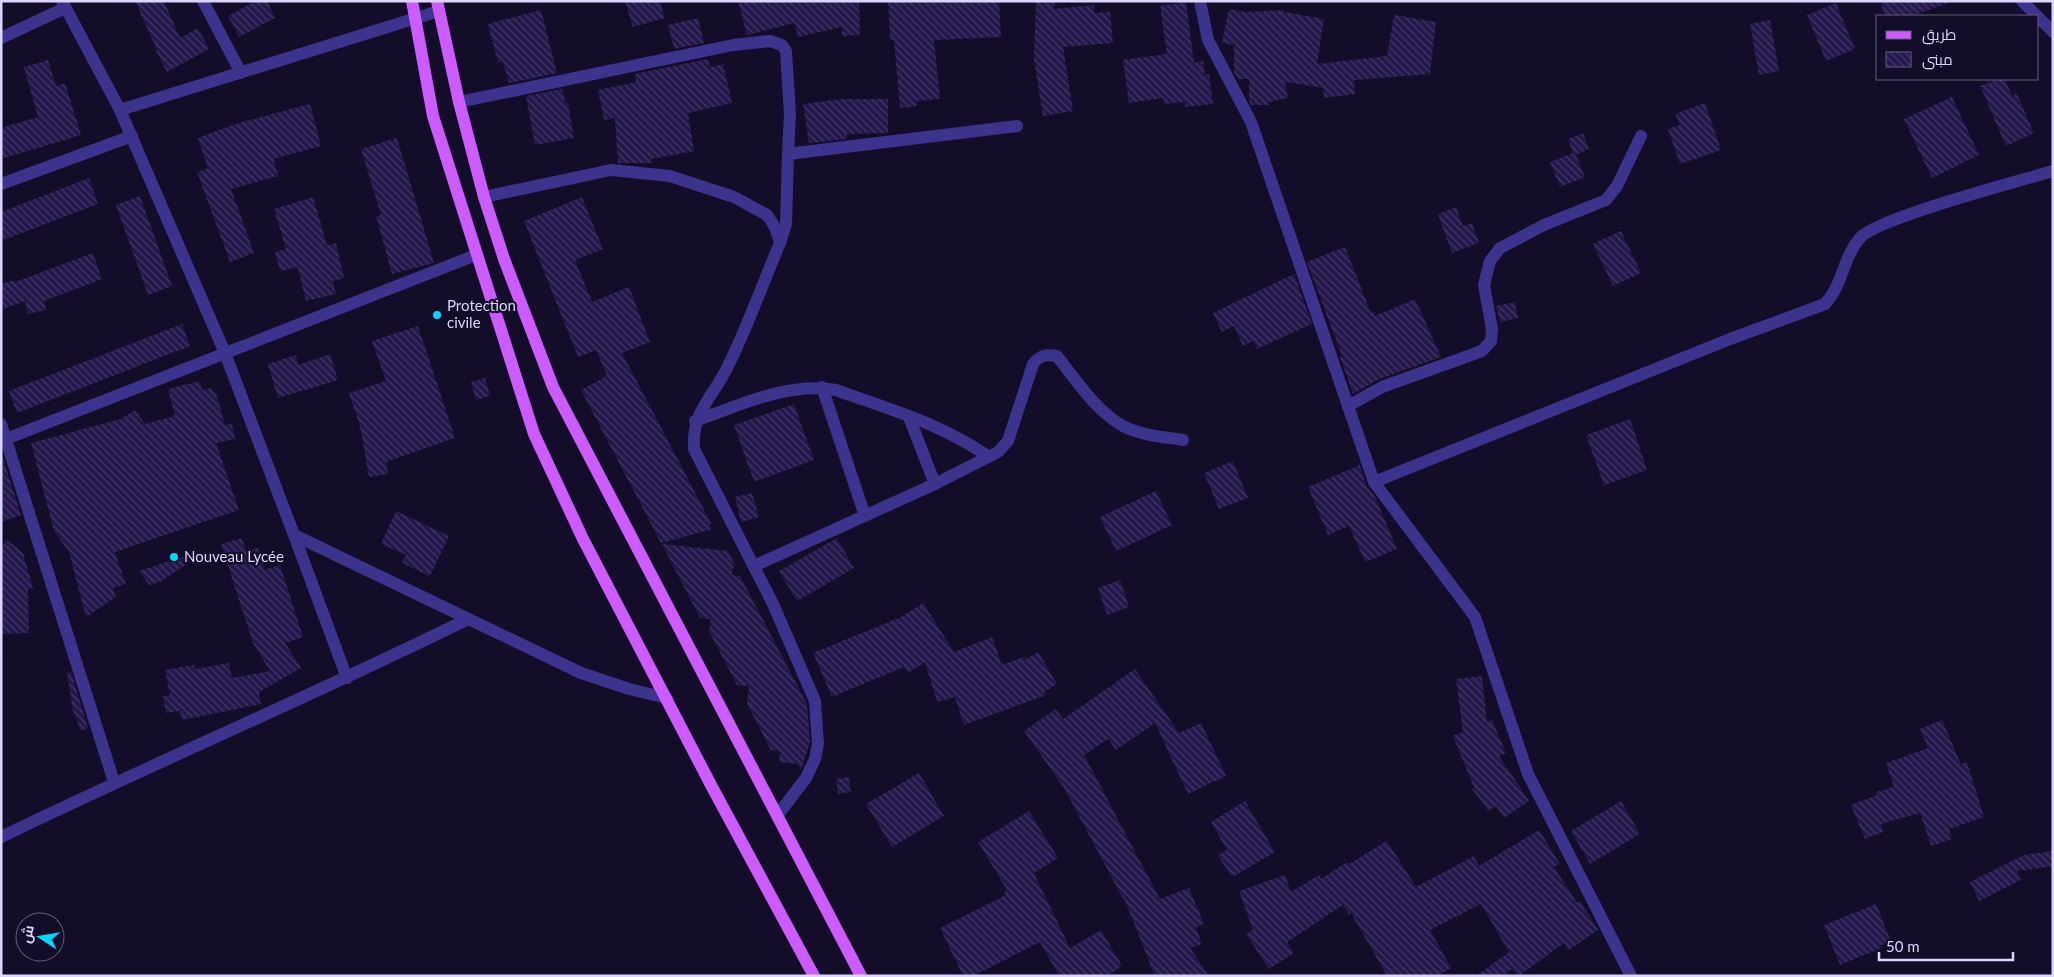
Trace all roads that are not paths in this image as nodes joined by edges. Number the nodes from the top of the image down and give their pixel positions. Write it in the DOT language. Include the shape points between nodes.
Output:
graph roads {
  1 [pos="203,1"];
  2 [pos="412,1"];
  3 [pos="1200,1"];
  4 [pos="2022,1"];
  5 [pos="64,4"];
  6 [pos="438,6"];
  7 [pos="2037,15"];
  8 [pos="2039,17"];
  9 [pos="415,19"];
  10 [pos="2053,32"];
  11 [pos="1,38"];
  12 [pos="241,73"];
  13 [pos="459,102"];
  14 [pos="120,110"];
  15 [pos="1017,126"];
  16 [pos="132,136"];
  17 [pos="1641,136"];
  18 [pos="788,154"];
  19 [pos="2053,171"];
  20 [pos="1,184"];
  21 [pos="484,197"];
  22 [pos="780,242"];
  23 [pos="476,254"];
  24 [pos="224,353"];
  25 [pos="822,387"];
  26 [pos="1348,406"];
  27 [pos="909,418"];
  28 [pos="695,421"];
  29 [pos="1,424"];
  30 [pos="6,439"];
  31 [pos="1183,440"];
  32 [pos="989,457"];
  33 [pos="1374,482"];
  34 [pos="935,484"];
  35 [pos="865,516"];
  36 [pos="294,534"];
  37 [pos="754,566"];
  38 [pos="468,619"];
  39 [pos="347,678"];
  40 [pos="667,698"];
  41 [pos="114,782"];
  42 [pos="777,816"];
  43 [pos="1,837"];
  44 [pos="814,976"];
  45 [pos="860,976"];
  46 [pos="1631,976"];
  1 -- 12 [label="street"];
  2 -- 9 [label="main road"];
  3 -- 26 [label="street" via="1208,40 1251,122"];
  4 -- 7 [label="street"];
  5 -- 11 [label="street"];
  5 -- 14 [label="street"];
  6 -- 9 [label="street"];
  6 -- 13 [label="main road"];
  8 -- 10 [label="street"];
  9 -- 12 [label="street"];
  9 -- 23 [label="main road" via="433,116"];
  12 -- 14 [label="street"];
  13 -- 18 [label="street" via="733,45 770,41 782,45 786,51 790,114"];
  13 -- 21 [label="main road"];
  14 -- 16 [label="street"];
  15 -- 18 [label="street"];
  16 -- 20 [label="street"];
  16 -- 24 [label="street"];
  17 -- 26 [label="street" via="1617,186 1606,200 1544,225 1500,248 1490,261 1484,284 1492,329 1490,341 1482,351 1382,387"];
  18 -- 22 [label="street" via="786,224"];
  19 -- 33 [label="street" via="1897,218 1861,236 1850,252 1834,296 1825,304"];
  21 -- 22 [label="street" via="611,170 670,176 734,197 767,215"];
  21 -- 42 [label="main road" via="553,388"];
  22 -- 28 [label="street" via="726,370"];
  23 -- 24 [label="street"];
  23 -- 40 [label="main road" via="534,434 583,539"];
  24 -- 30 [label="street"];
  24 -- 36 [label="street"];
  25 -- 27 [label="street"];
  25 -- 28 [label="street" via="780,392"];
  25 -- 35 [label="street"];
  26 -- 33 [label="street"];
  27 -- 32 [label="street" via="968,442"];
  27 -- 34 [label="street"];
  28 -- 37 [label="street" via="694,450"];
  29 -- 30 [label="street"];
  30 -- 41 [label="street"];
  31 -- 32 [label="street" via="1151,435 1124,426 1108,416 1057,356 1048,354 1033,364 1008,441"];
  32 -- 34 [label="street"];
  33 -- 46 [label="street" via="1475,617 1528,774"];
  34 -- 35 [label="street"];
  35 -- 37 [label="street"];
  36 -- 38 [label="street"];
  36 -- 39 [label="street"];
  37 -- 42 [label="street" via="815,702 818,744 815,759 806,778"];
  38 -- 39 [label="street"];
  38 -- 40 [label="street" via="581,673"];
  39 -- 41 [label="street"];
  40 -- 44 [label="main road"];
  41 -- 43 [label="street"];
  42 -- 45 [label="main road"];
}
